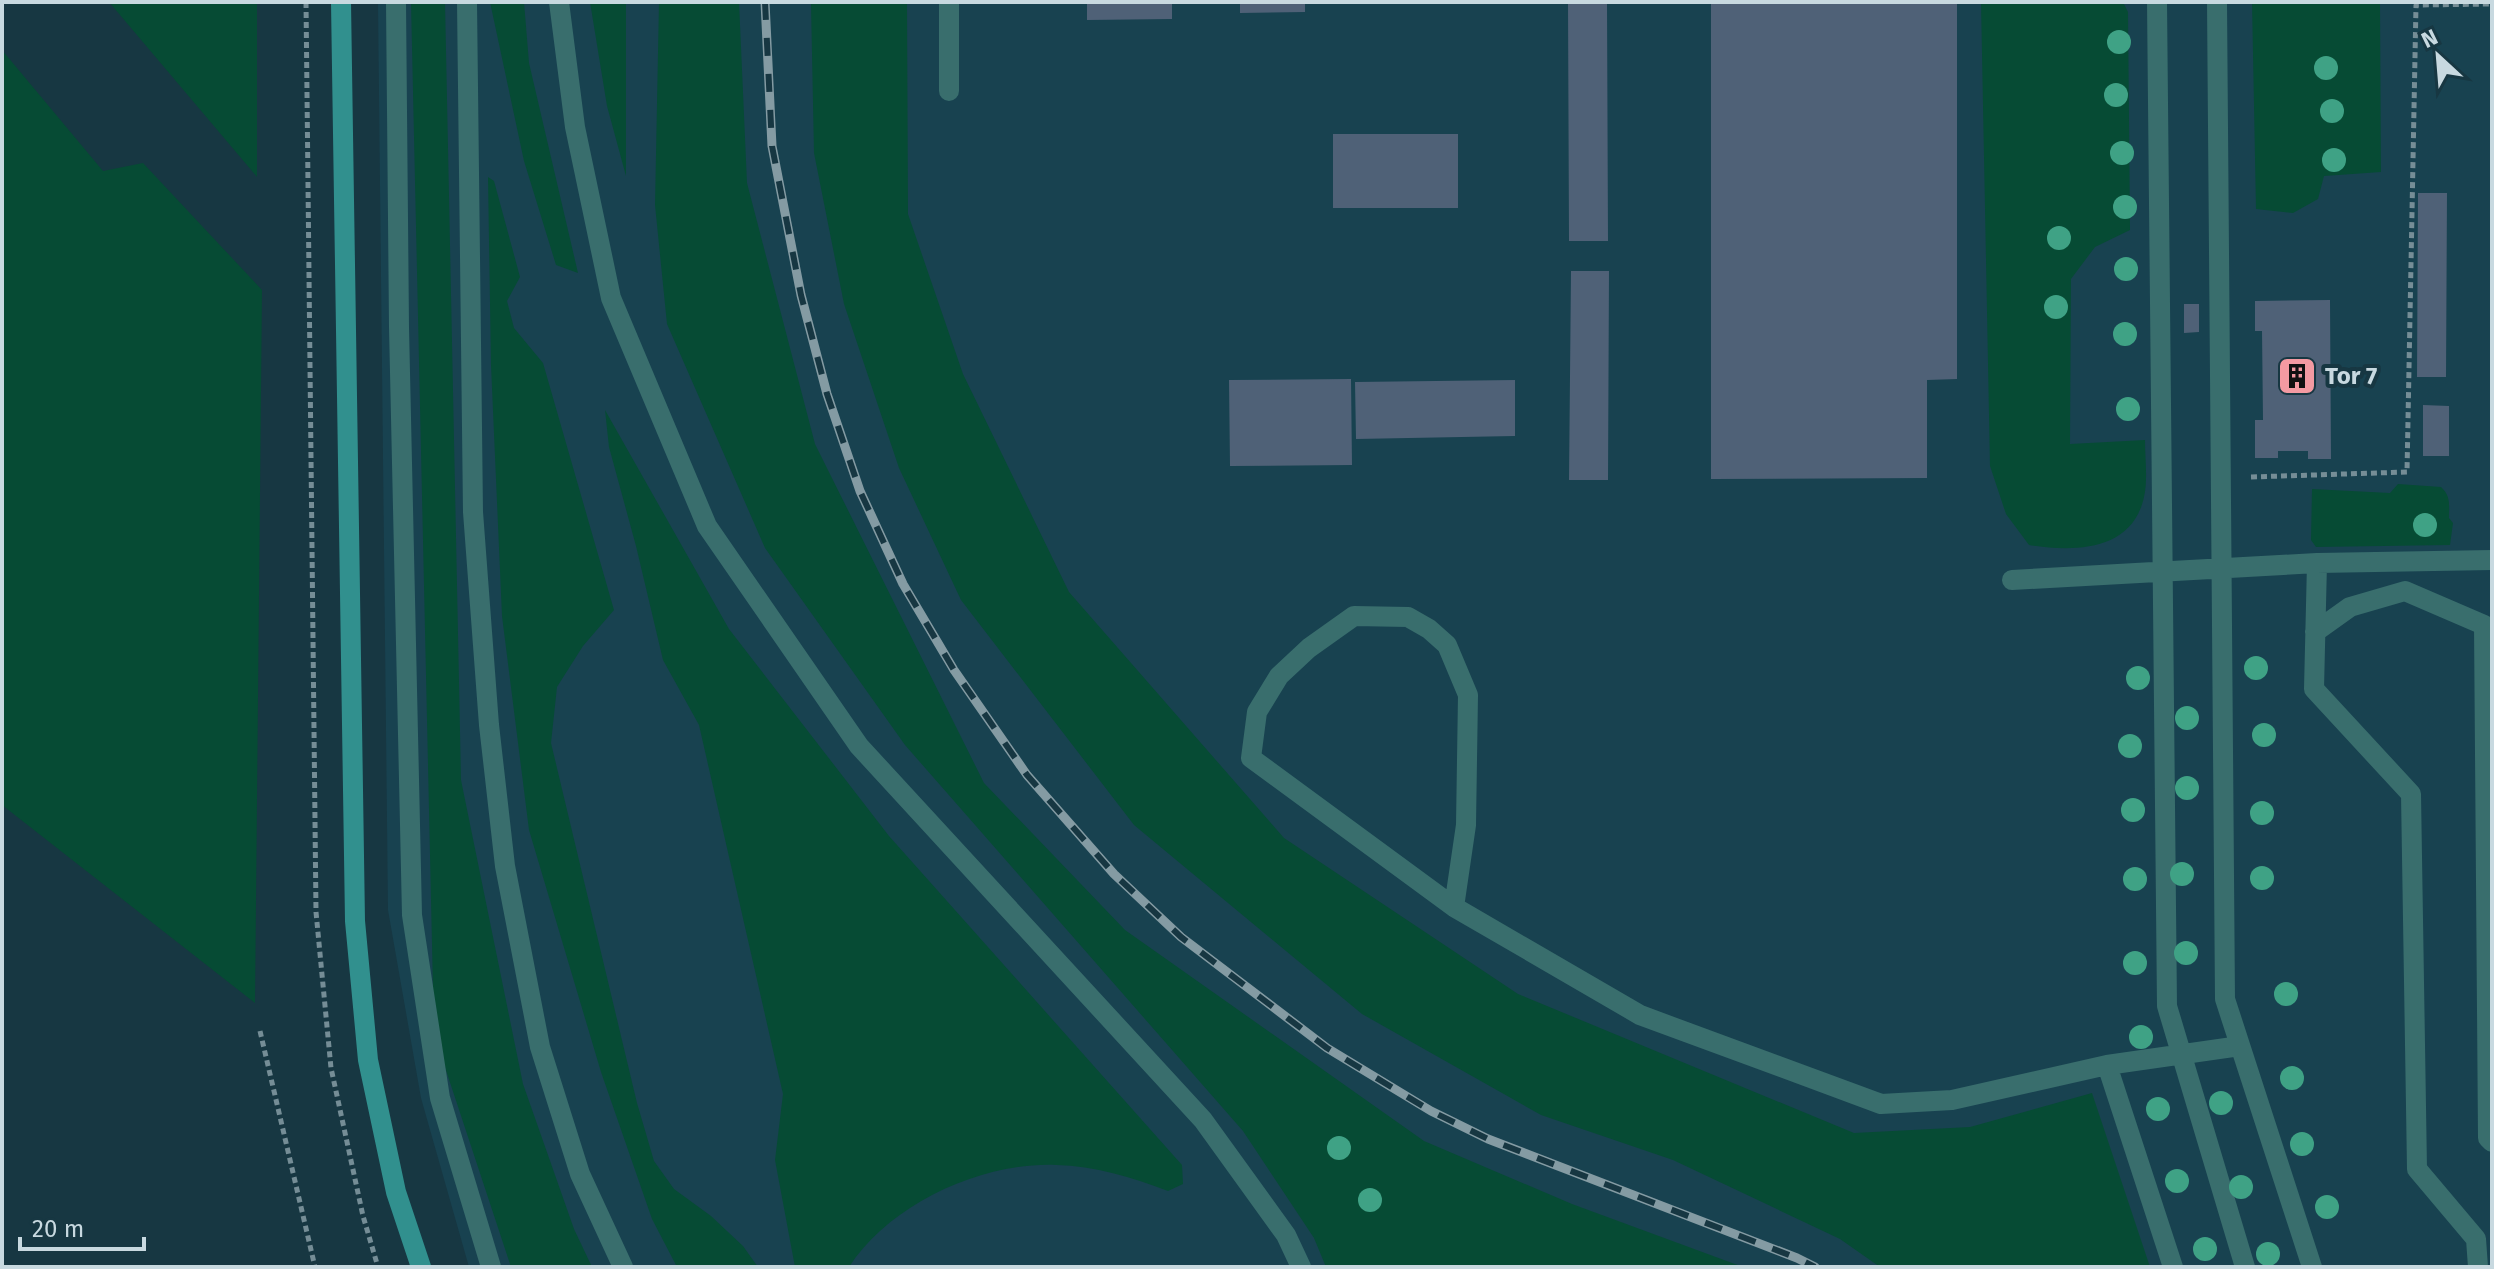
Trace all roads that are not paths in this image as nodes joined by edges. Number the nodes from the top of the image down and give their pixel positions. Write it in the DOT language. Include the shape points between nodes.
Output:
graph roads {
  1 [pos="341,2"];
  2 [pos="396,2"];
  3 [pos="467,2"];
  4 [pos="559,2"];
  5 [pos="949,2"];
  6 [pos="2157,2"];
  7 [pos="2217,2"];
  8 [pos="949,91"];
  9 [pos="2492,560"];
  10 [pos="2317,563"];
  11 [pos="2222,567"];
  12 [pos="2161,570"];
  13 [pos="2012,580"];
  14 [pos="2315,632"];
  15 [pos="1454,907"];
  16 [pos="2240,1046"];
  17 [pos="2181,1054"];
  18 [pos="2107,1065"];
  19 [pos="2492,1142"];
  20 [pos="421,1267"];
  21 [pos="491,1267"];
  22 [pos="623,1267"];
  23 [pos="1301,1267"];
  24 [pos="2173,1267"];
  25 [pos="2245,1267"];
  26 [pos="2312,1267"];
  27 [pos="2478,1267"];
  1 -- 20 [label="street" via="355,921 368,1060 396,1192"];
  2 -- 21 [label="lane" via="412,915 440,1098"];
  3 -- 22 [label="lane" via="473,512 505,866 540,1047 580,1174"];
  4 -- 23 [label="lane" via="575,127 611,298 707,526 859,746 1203,1120 1286,1235"];
  5 -- 8 [label="lane"];
  6 -- 12 [label="lane"];
  7 -- 11 [label="lane"];
  9 -- 10 [label="lane"];
  10 -- 11 [label="lane"];
  10 -- 14 [label="lane"];
  11 -- 12 [label="lane"];
  11 -- 16 [label="lane" via="2225,999"];
  12 -- 13 [label="lane"];
  12 -- 17 [label="lane" via="2167,1006"];
  14 -- 19 [label="lane" via="2350,607 2405,591 2484,625"];
  14 -- 27 [label="lane" via="2314,689 2411,794 2417,1169 2476,1239"];
  15 -- 15 [label="lane" via="1466,825 1468,695 1447,645 1429,629 1408,617 1354,616 1279,676 1257,712 1251,758"];
  15 -- 18 [label="lane" via="1640,1015 1881,1104 1952,1100"];
  16 -- 17 [label="lane"];
  16 -- 26 [label="lane"];
  17 -- 18 [label="lane"];
  17 -- 25 [label="lane"];
  18 -- 24 [label="lane"];
}
